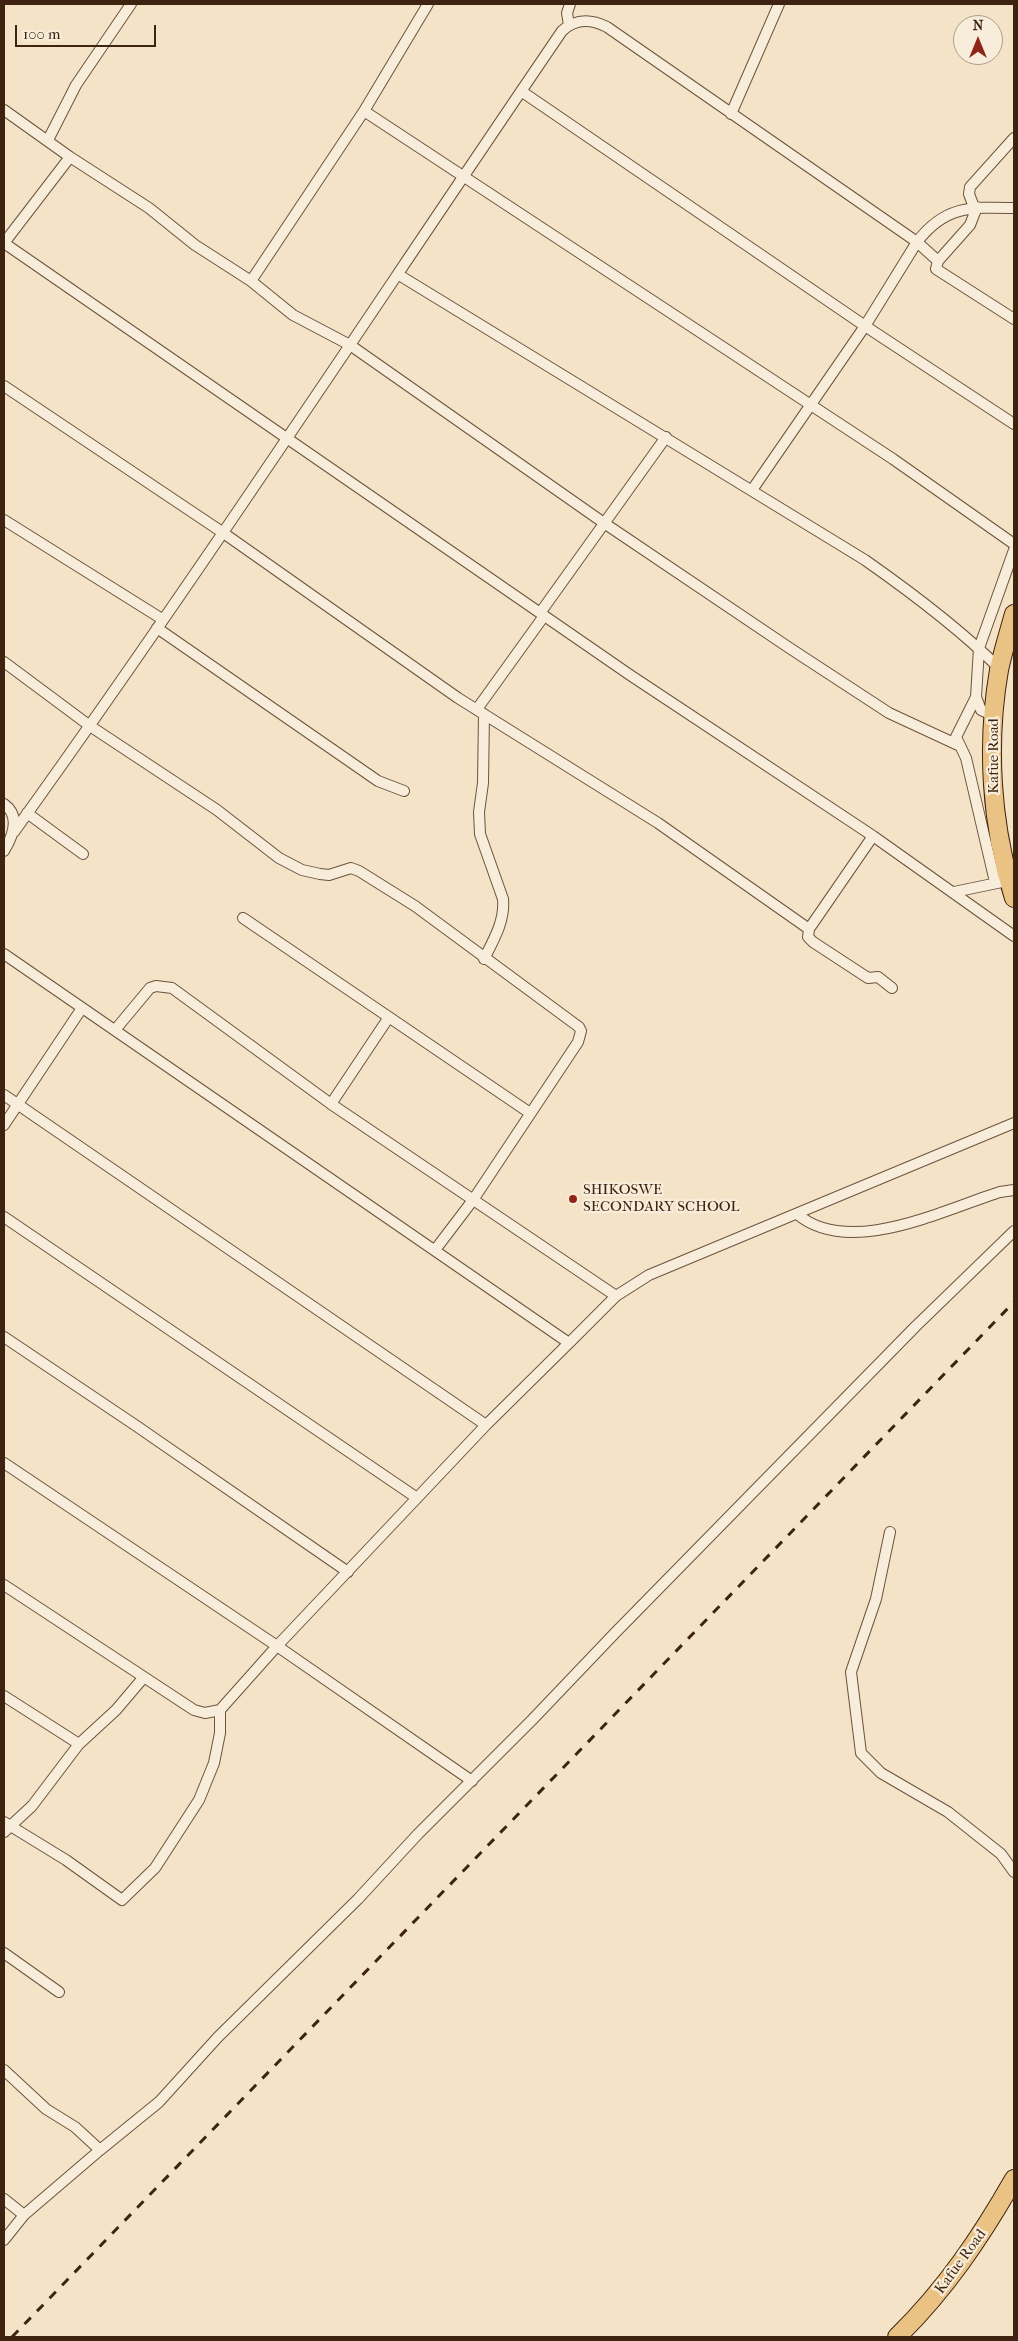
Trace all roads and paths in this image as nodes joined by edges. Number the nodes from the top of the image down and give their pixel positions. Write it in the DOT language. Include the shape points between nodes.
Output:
graph roads {
  1 [pos="130,4"];
  2 [pos="428,4"];
  3 [pos="570,4"];
  4 [pos="779,4"];
  5 [pos="569,25"];
  6 [pos="521,91"];
  7 [pos="4,110"];
  8 [pos="364,111"];
  9 [pos="731,114"];
  10 [pos="1014,138"];
  11 [pos="48,140"];
  12 [pos="70,157"];
  13 [pos="464,175"];
  14 [pos="975,207"];
  15 [pos="1014,208"];
  16 [pos="917,242"];
  17 [pos="4,243"];
  18 [pos="938,261"];
  19 [pos="399,275"];
  20 [pos="251,280"];
  21 [pos="1014,320"];
  22 [pos="865,326"];
  23 [pos="350,345"];
  24 [pos="4,386"];
  25 [pos="810,404"];
  26 [pos="1014,424"];
  27 [pos="286,437"];
  28 [pos="666,437"];
  29 [pos="752,490"];
  30 [pos="4,520"];
  31 [pos="604,523"];
  32 [pos="222,532"];
  33 [pos="1014,544"];
  34 [pos="1014,550"];
  35 [pos="542,614"];
  36 [pos="1014,614"];
  37 [pos="159,623"];
  38 [pos="979,648"];
  39 [pos="4,662"];
  40 [pos="999,668"];
  41 [pos="976,697"];
  42 [pos="480,712"];
  43 [pos="994,716"];
  44 [pos="90,726"];
  45 [pos="958,745"];
  46 [pos="404,791"];
  47 [pos="4,804"];
  48 [pos="27,813"];
  49 [pos="14,832"];
  50 [pos="873,836"];
  51 [pos="4,851"];
  52 [pos="83,854"];
  53 [pos="1002,882"];
  54 [pos="954,892"];
  55 [pos="1014,898"];
  56 [pos="243,918"];
  57 [pos="810,929"];
  58 [pos="1014,936"];
  59 [pos="4,954"];
  60 [pos="484,959"];
  61 [pos="892,988"];
  62 [pos="82,1008"];
  63 [pos="389,1017"];
  64 [pos="115,1030"];
  65 [pos="4,1095"];
  66 [pos="331,1104"];
  67 [pos="18,1105"];
  68 [pos="530,1113"];
  69 [pos="1014,1123"];
  70 [pos="4,1125"];
  71 [pos="1014,1190"];
  72 [pos="472,1200"];
  73 [pos="797,1214"];
  74 [pos="4,1217"];
  75 [pos="1014,1231"];
  76 [pos="435,1250"];
  77 [pos="616,1296"];
  78 [pos="4,1337"];
  79 [pos="570,1344"];
  80 [pos="486,1425"];
  81 [pos="4,1463"];
  82 [pos="416,1498"];
  83 [pos="890,1532"];
  84 [pos="348,1572"];
  85 [pos="4,1585"];
  86 [pos="277,1646"];
  87 [pos="144,1677"];
  88 [pos="4,1696"];
  89 [pos="220,1710"];
  90 [pos="78,1744"];
  91 [pos="472,1781"];
  92 [pos="6,1826"];
  93 [pos="1014,1872"];
  94 [pos="4,1953"];
  95 [pos="59,1992"];
  96 [pos="4,2070"];
  97 [pos="100,2150"];
  98 [pos="1014,2179"];
  99 [pos="4,2199"];
  100 [pos="24,2215"];
  101 [pos="4,2240"];
  102 [pos="898,2337"];
  1 -- 11 [label="street" via="76,85"];
  2 -- 8 [label="street"];
  3 -- 5 [label="street" via="567,13"];
  4 -- 9 [label="street"];
  5 -- 6 [label="street"];
  5 -- 9 [label="street" via="587,20 607,26"];
  6 -- 13 [label="street"];
  6 -- 22 [label="street"];
  7 -- 11 [label="street"];
  8 -- 13 [label="street"];
  8 -- 20 [label="street"];
  9 -- 16 [label="street"];
  10 -- 14 [label="street" via="970,187 969,194"];
  11 -- 12 [label="street"];
  12 -- 17 [label="street"];
  12 -- 20 [label="street" via="150,208 211,257"];
  13 -- 19 [label="street"];
  13 -- 25 [label="street"];
  14 -- 15 [label="street"];
  14 -- 16 [label="street" via="942,219 924,232"];
  14 -- 18 [label="street" via="966,231"];
  16 -- 18 [label="street"];
  16 -- 22 [label="street"];
  17 -- 27 [label="street"];
  18 -- 21 [label="street" via="939,272"];
  19 -- 23 [label="street"];
  19 -- 28 [label="street"];
  20 -- 23 [label="street" via="293,315"];
  22 -- 25 [label="street"];
  22 -- 26 [label="street"];
  23 -- 27 [label="street"];
  23 -- 31 [label="street"];
  24 -- 32 [label="street"];
  25 -- 29 [label="street"];
  25 -- 33 [label="street"];
  27 -- 32 [label="street"];
  27 -- 35 [label="street"];
  28 -- 29 [label="street"];
  28 -- 31 [label="street"];
  29 -- 38 [label="street" via="897,582"];
  30 -- 37 [label="street"];
  31 -- 35 [label="street"];
  31 -- 45 [label="street" via="889,713"];
  32 -- 37 [label="street"];
  32 -- 42 [label="street"];
  34 -- 38 [label="street"];
  35 -- 42 [label="street"];
  35 -- 50 [label="street"];
  36 -- 40 [label="highway, Kafue Road"];
  37 -- 44 [label="street"];
  37 -- 46 [label="street" via="378,781"];
  38 -- 40 [label="street"];
  38 -- 41 [label="street"];
  39 -- 44 [label="street"];
  40 -- 43 [label="highway, Kafue Road"];
  41 -- 43 [label="street" via="981,710"];
  41 -- 45 [label="street" via="956,737"];
  42 -- 57 [label="street" via="658,823"];
  42 -- 60 [label="street" via="483,783 480,834 504,910"];
  43 -- 53 [label="highway, Kafue Road" via="992,761"];
  44 -- 48 [label="street"];
  44 -- 60 [label="street" via="180,784 280,858 302,870 320,874 351,868 359,871 415,906"];
  45 -- 53 [label="street" via="966,758"];
  47 -- 49 [label="street" via="12,813"];
  48 -- 49 [label="street"];
  48 -- 52 [label="street"];
  49 -- 51 [label="street"];
  50 -- 54 [label="street"];
  50 -- 57 [label="street"];
  53 -- 54 [label="street"];
  53 -- 55 [label="highway, Kafue Road"];
  54 -- 58 [label="street"];
  56 -- 63 [label="street"];
  57 -- 61 [label="street" via="808,936 813,942 868,978 878,977"];
  59 -- 62 [label="street"];
  60 -- 68 [label="street" via="576,1023 581,1031 578,1042"];
  62 -- 64 [label="street"];
  62 -- 67 [label="street"];
  63 -- 66 [label="street"];
  63 -- 68 [label="street"];
  64 -- 66 [label="street" via="150,988 172,988"];
  64 -- 76 [label="street"];
  65 -- 67 [label="street"];
  66 -- 72 [label="street"];
  67 -- 70 [label="street"];
  67 -- 80 [label="street"];
  68 -- 72 [label="street"];
  69 -- 73 [label="street"];
  71 -- 73 [label="street" via="861,1233 820,1228"];
  72 -- 76 [label="street"];
  72 -- 77 [label="street"];
  73 -- 77 [label="street" via="649,1275"];
  74 -- 82 [label="street"];
  75 -- 91 [label="street" via="916,1326"];
  76 -- 79 [label="street"];
  77 -- 79 [label="street"];
  78 -- 84 [label="street"];
  79 -- 80 [label="street"];
  80 -- 82 [label="street"];
  81 -- 86 [label="street"];
  82 -- 84 [label="street"];
  83 -- 93 [label="street" via="876,1598 851,1672 861,1753 881,1773 948,1812 1001,1854"];
  84 -- 86 [label="street"];
  85 -- 87 [label="street"];
  86 -- 89 [label="street"];
  86 -- 91 [label="street"];
  87 -- 89 [label="street" via="194,1710 205,1713"];
  87 -- 90 [label="street" via="116,1710"];
  88 -- 90 [label="street"];
  89 -- 92 [label="street" via="220,1733 214,1763 199,1800 155,1868 122,1900 66,1860"];
  90 -- 92 [label="street" via="36,1800"];
  91 -- 97 [label="street" via="218,2037 159,2102"];
  94 -- 95 [label="street"];
  96 -- 97 [label="street" via="46,2109"];
  97 -- 100 [label="street"];
  98 -- 102 [label="highway, Kafue Road" via="952,2276"];
  99 -- 100 [label="street"];
  100 -- 101 [label="street"];
}
